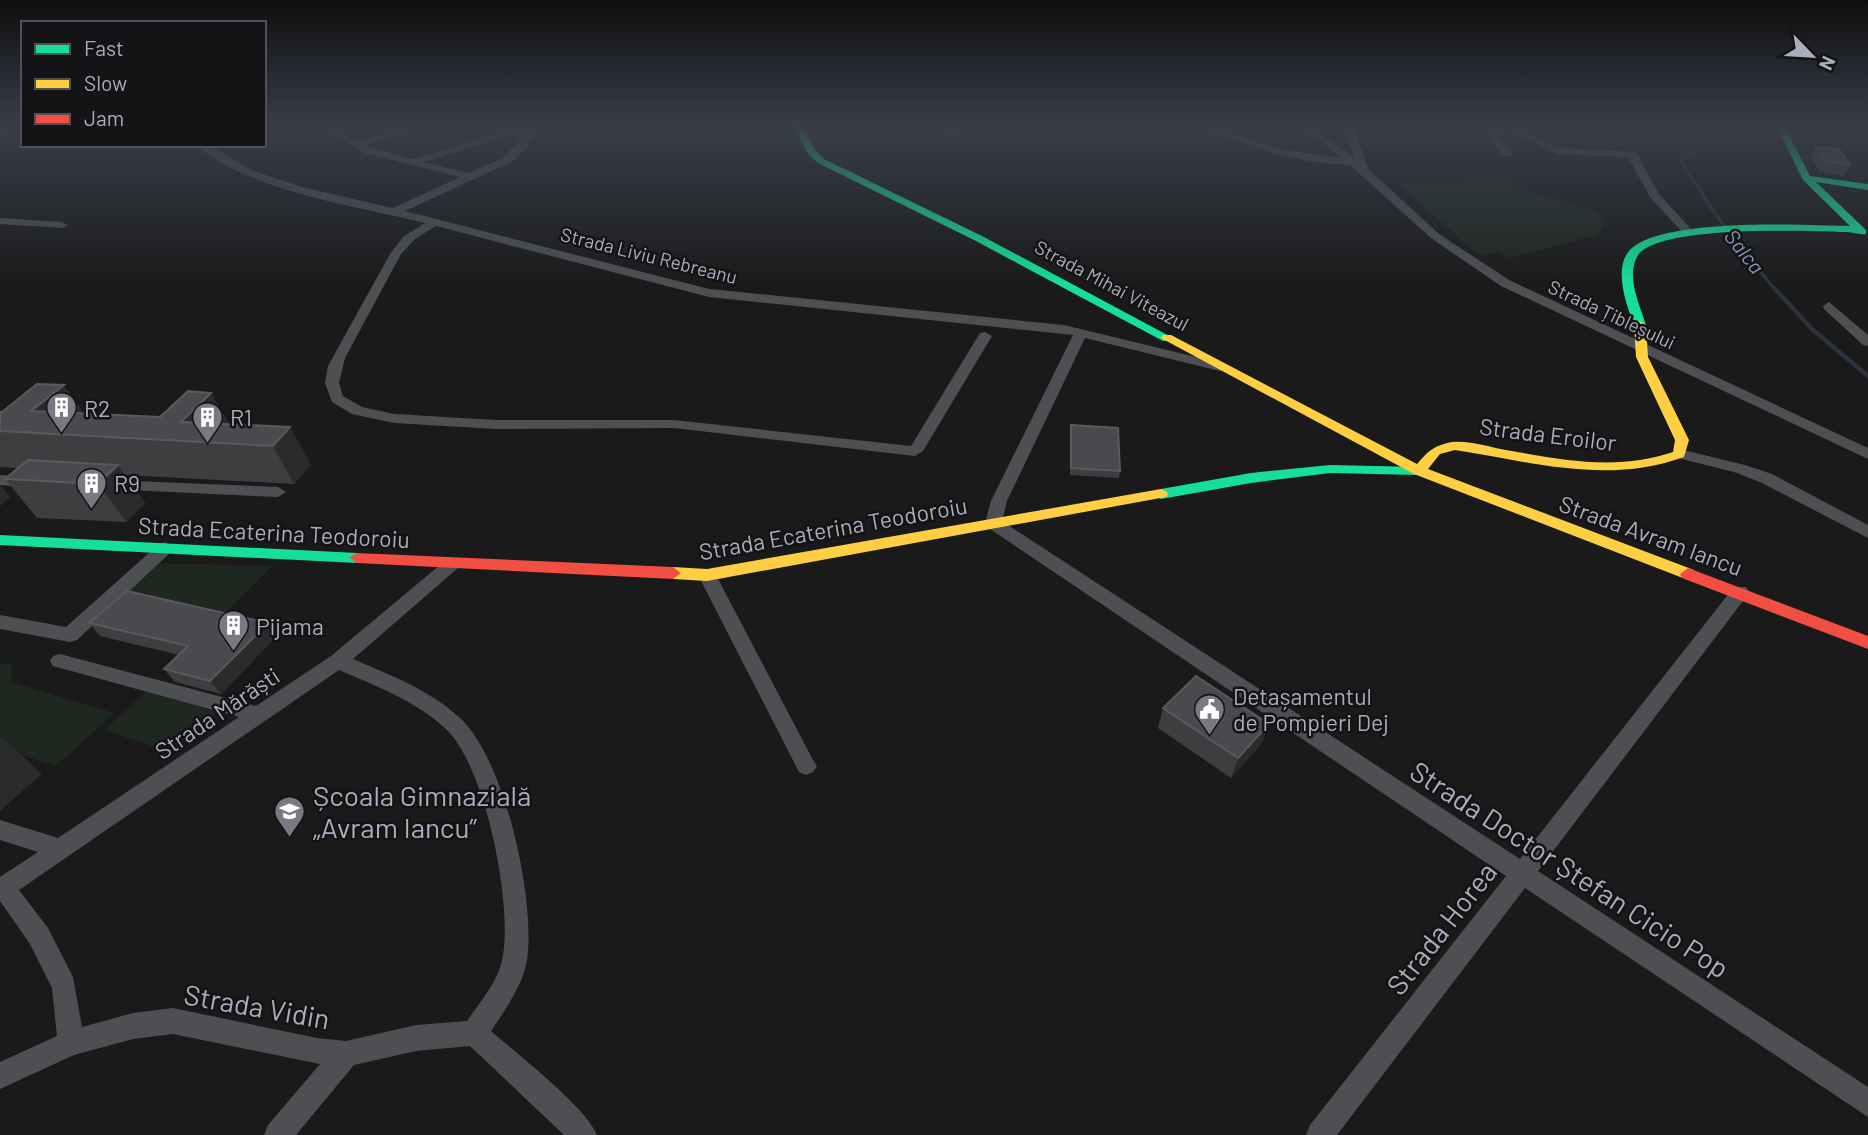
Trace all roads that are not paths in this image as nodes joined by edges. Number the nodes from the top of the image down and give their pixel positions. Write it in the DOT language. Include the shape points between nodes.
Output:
graph roads {
  1 [pos="269,180"];
  2 [pos="464,180"];
  3 [pos="860,180"];
  4 [pos="1374,180"];
  5 [pos="1646,180"];
  6 [pos="1808,180"];
  7 [pos="1820,180"];
  8 [pos="1868,187"];
  9 [pos="394,212"];
  10 [pos="0,221"];
  11 [pos="434,222"];
  12 [pos="62,225"];
  13 [pos="1687,231"];
  14 [pos="1863,233"];
  15 [pos="1829,306"];
  16 [pos="1081,332"];
  17 [pos="985,335"];
  18 [pos="1868,342"];
  19 [pos="1641,349"];
  20 [pos="1224,368"];
  21 [pos="1679,454"];
  22 [pos="1868,454"];
  23 [pos="1419,471"];
  24 [pos="0,480"];
  25 [pos="41,482"];
  26 [pos="97,485"];
  27 [pos="278,492"];
  28 [pos="993,523"];
  29 [pos="1868,532"];
  30 [pos="0,540"];
  31 [pos="165,548"];
  32 [pos="452,564"];
  33 [pos="707,575"];
  34 [pos="1740,592"];
  35 [pos="0,622"];
  36 [pos="1868,643"];
  37 [pos="60,661"];
  38 [pos="338,661"];
  39 [pos="257,714"];
  40 [pos="806,766"];
  41 [pos="0,830"];
  42 [pos="61,849"];
  43 [pos="1520,874"];
  44 [pos="2,889"];
  45 [pos="474,1032"];
  46 [pos="71,1043"];
  47 [pos="346,1054"];
  48 [pos="0,1076"];
  49 [pos="1868,1103"];
  50 [pos="278,1135"];
  51 [pos="583,1135"];
  52 [pos="1320,1135"];
  1 -- 9 [label="street, Strada Liviu Rebreanu"];
  2 -- 9 [label="street"];
  3 -- 20 [label="main road, Strada Mihai Viteazul"];
  4 -- 19 [label="street, Strada Țibleșului" via="1435,236 1477,266"];
  5 -- 13 [label="street"];
  6 -- 14 [label="main road"];
  7 -- 8 [label="main road"];
  9 -- 11 [label="street, Strada Liviu Rebreanu"];
  10 -- 12 [label="street"];
  11 -- 16 [label="street, Strada Liviu Rebreanu" via="709,293"];
  11 -- 17 [label="street" via="403,243 340,352 332,390 353,409 393,418 537,426 674,424 915,451"];
  13 -- 14 [label="main road"];
  13 -- 19 [label="main road" via="1653,238 1634,251 1629,261"];
  15 -- 18 [label="street"];
  16 -- 20 [label="street, Strada Liviu Rebreanu"];
  16 -- 28 [label="street" via="999,501"];
  19 -- 21 [label="main road" via="1682,440"];
  19 -- 22 [label="street, Strada Țibleșului"];
  20 -- 23 [label="main road, Strada Mihai Viteazul"];
  21 -- 23 [label="main road, Strada Eroilor" via="1661,464 1635,467 1455,446 1435,451"];
  21 -- 29 [label="street" via="1766,478"];
  23 -- 28 [label="main road, Strada Ecaterina Teodoroiu" via="1294,472"];
  23 -- 34 [label="main road, Strada Avram Iancu"];
  24 -- 25 [label="street"];
  26 -- 27 [label="street, Strada Ecaterina Teodoroiu"];
  28 -- 33 [label="main road, Strada Ecaterina Teodoroiu"];
  28 -- 43 [label="street, Strada Doctor Ștefan Cicio Pop"];
  30 -- 31 [label="main road, Strada Ecaterina Teodoroiu"];
  31 -- 32 [label="main road, Strada Ecaterina Teodoroiu"];
  31 -- 35 [label="street" via="70,635"];
  32 -- 33 [label="main road, Strada Ecaterina Teodoroiu"];
  32 -- 38 [label="street, Strada Mărăști"];
  33 -- 40 [label="street"];
  34 -- 36 [label="main road, Strada Avram Iancu"];
  34 -- 43 [label="street, Strada Horea"];
  37 -- 39 [label="street"];
  38 -- 39 [label="street, Strada Mărăști"];
  38 -- 45 [label="street" via="411,694 454,723 466,736 491,792 519,936 514,963 501,992"];
  39 -- 42 [label="street, Strada Mărăști"];
  41 -- 42 [label="street"];
  42 -- 44 [label="street, Strada Mărăști"];
  43 -- 49 [label="street, Strada Doctor Ștefan Cicio Pop"];
  43 -- 52 [label="street, Strada Horea"];
  44 -- 46 [label="street" via="39,936 64,986"];
  45 -- 47 [label="street, Strada Vidin" via="416,1038"];
  45 -- 51 [label="street"];
  46 -- 47 [label="street, Strada Vidin" via="133,1026 173,1021"];
  46 -- 48 [label="street, Strada Vidin"];
  47 -- 50 [label="street"];
}
